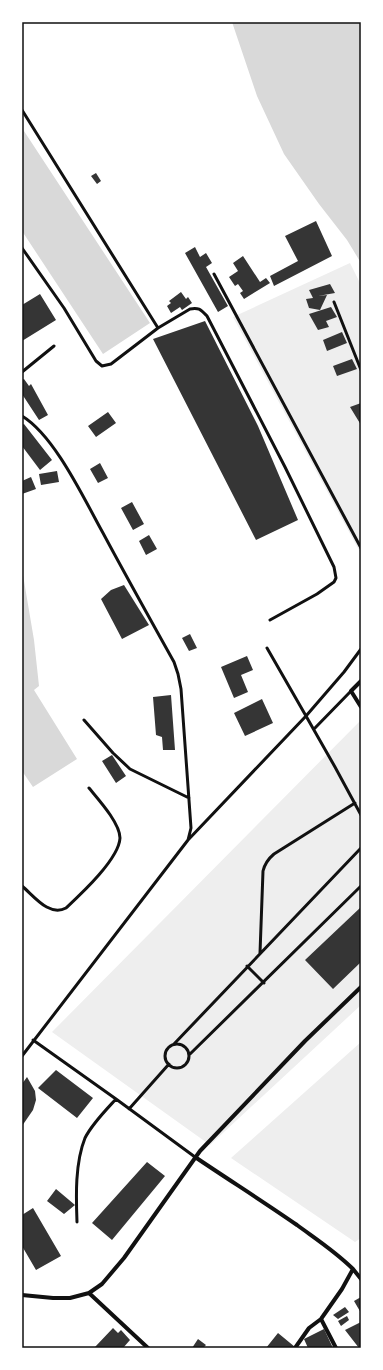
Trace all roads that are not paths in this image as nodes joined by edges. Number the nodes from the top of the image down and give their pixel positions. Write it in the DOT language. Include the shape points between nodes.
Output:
graph roads {
  1 [pos="22,110"];
  2 [pos="22,248"];
  3 [pos="214,274"];
  4 [pos="334,302"];
  5 [pos="158,328"];
  6 [pos="54,346"];
  7 [pos="361,370"];
  8 [pos="22,372"];
  9 [pos="22,417"];
  10 [pos="361,548"];
  11 [pos="270,620"];
  12 [pos="267,648"];
  13 [pos="361,649"];
  14 [pos="361,681"];
  15 [pos="351,691"];
  16 [pos="361,707"];
  17 [pos="306,716"];
  18 [pos="84,720"];
  19 [pos="314,729"];
  20 [pos="89,788"];
  21 [pos="189,798"];
  22 [pos="355,803"];
  23 [pos="361,815"];
  24 [pos="188,840"];
  25 [pos="361,848"];
  26 [pos="22,886"];
  27 [pos="361,886"];
  28 [pos="260,954"];
  29 [pos="247,966"];
  30 [pos="264,983"];
  31 [pos="361,987"];
  32 [pos="33,1040"];
  33 [pos="174,1044"];
  34 [pos="189,1055"];
  35 [pos="22,1056"];
  36 [pos="169,1064"];
  37 [pos="116,1099"];
  38 [pos="129,1109"];
  39 [pos="195,1157"];
  40 [pos="77,1222"];
  41 [pos="353,1269"];
  42 [pos="361,1279"];
  43 [pos="89,1293"];
  44 [pos="22,1295"];
  45 [pos="321,1319"];
  46 [pos="148,1348"];
  47 [pos="295,1348"];
  48 [pos="336,1348"];
  1 -- 5 [label="lane"];
  2 -- 5 [label="lane" via="64,308 96,361 102,366 111,364"];
  3 -- 10 [label="lane"];
  4 -- 7 [label="lane"];
  5 -- 11 [label="lane" via="190,309 200,309 207,316 334,567 334,582"];
  6 -- 8 [label="lane"];
  9 -- 21 [label="lane" via="31,422 51,444 174,662 181,689"];
  12 -- 17 [label="lane"];
  13 -- 17 [label="lane"];
  14 -- 15 [label="street"];
  15 -- 16 [label="street"];
  15 -- 19 [label="lane"];
  17 -- 19 [label="lane"];
  17 -- 24 [label="lane"];
  18 -- 21 [label="lane" via="130,769"];
  19 -- 22 [label="lane"];
  20 -- 26 [label="lane" via="112,818 120,838 118,846 100,875 62,911 51,910"];
  21 -- 24 [label="lane" via="191,828"];
  22 -- 23 [label="lane"];
  22 -- 28 [label="lane" via="274,854 265,864"];
  24 -- 32 [label="lane"];
  25 -- 28 [label="lane"];
  27 -- 30 [label="lane"];
  28 -- 29 [label="lane"];
  29 -- 30 [label="lane"];
  29 -- 33 [label="lane"];
  30 -- 34 [label="lane"];
  31 -- 39 [label="street" via="299,1047"];
  32 -- 35 [label="lane"];
  32 -- 37 [label="lane"];
  33 -- 34 [label="lane" via="184,1046"];
  33 -- 36 [label="lane" via="166,1053"];
  34 -- 36 [label="lane" via="184,1065 174,1067"];
  36 -- 38 [label="lane"];
  37 -- 38 [label="lane"];
  37 -- 40 [label="lane" via="93,1126 80,1152 76,1194"];
  38 -- 39 [label="lane"];
  39 -- 41 [label="street" via="279,1212 341,1256"];
  39 -- 43 [label="street" via="124,1258 102,1284"];
  41 -- 42 [label="street"];
  41 -- 45 [label="street"];
  43 -- 44 [label="street" via="70,1298"];
  43 -- 46 [label="street"];
  45 -- 47 [label="street" via="309,1328"];
  45 -- 48 [label="street"];
}
